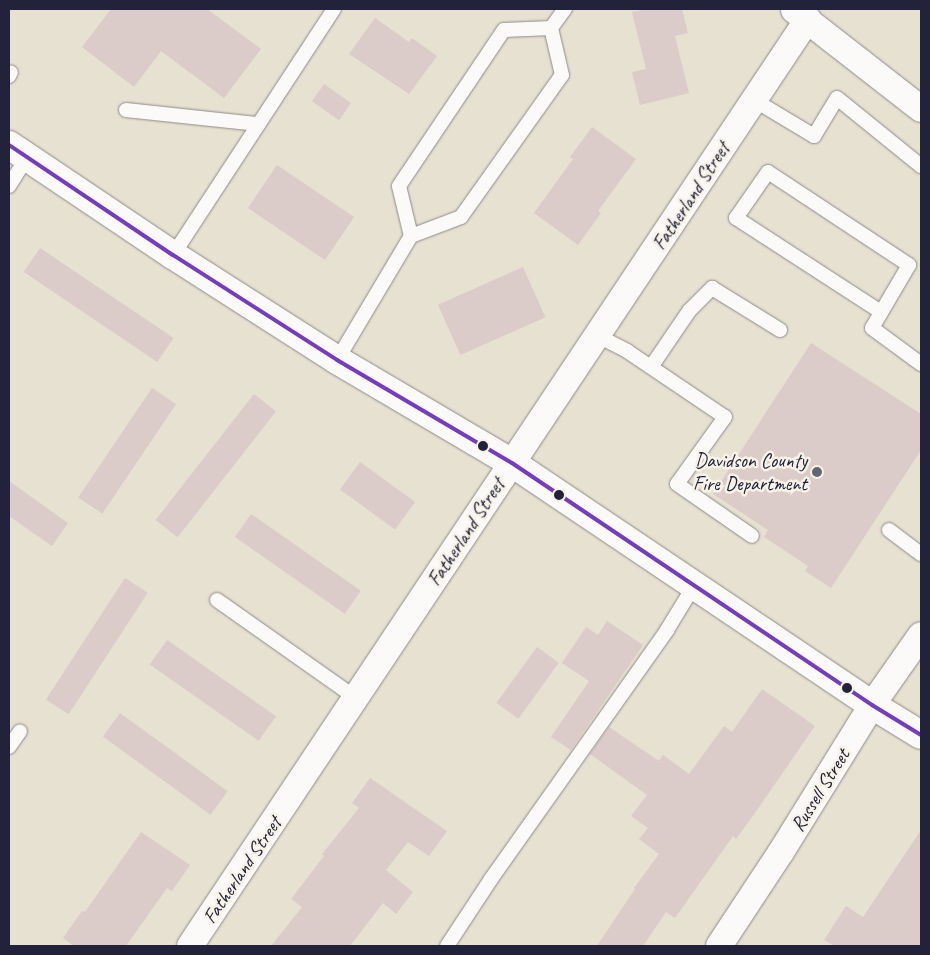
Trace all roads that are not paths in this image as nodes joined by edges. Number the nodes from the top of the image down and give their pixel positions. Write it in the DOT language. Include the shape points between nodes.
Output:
graph roads {
  1 [pos="334,9"];
  2 [pos="565,9"];
  3 [pos="800,14"];
  4 [pos="551,28"];
  5 [pos="754,100"];
  6 [pos="921,109"];
  7 [pos="126,110"];
  8 [pos="258,124"];
  9 [pos="18,151"];
  10 [pos="921,166"];
  11 [pos="9,186"];
  12 [pos="411,236"];
  13 [pos="173,255"];
  14 [pos="881,312"];
  15 [pos="780,330"];
  16 [pos="598,336"];
  17 [pos="337,360"];
  18 [pos="921,364"];
  19 [pos="651,367"];
  20 [pos="512,463"];
  21 [pos="888,530"];
  22 [pos="752,536"];
  23 [pos="921,554"];
  24 [pos="694,586"];
  25 [pos="217,600"];
  26 [pos="921,635"];
  27 [pos="356,698"];
  28 [pos="872,705"];
  29 [pos="20,730"];
  30 [pos="921,735"];
  31 [pos="9,747"];
  32 [pos="190,946"];
  33 [pos="447,946"];
  34 [pos="719,946"];
  1 -- 8 [label="lane"];
  2 -- 4 [label="lane"];
  3 -- 5 [label="street, Fatherland Street"];
  3 -- 6 [label="street"];
  4 -- 12 [label="lane" via="562,75 462,217"];
  4 -- 12 [label="lane" via="504,30 399,186"];
  5 -- 10 [label="lane" via="814,136 837,98"];
  5 -- 16 [label="street, Fatherland Street"];
  7 -- 8 [label="lane"];
  8 -- 13 [label="lane"];
  9 -- 11 [label="lane"];
  9 -- 13 [label="main road"];
  12 -- 17 [label="lane"];
  13 -- 17 [label="main road"];
  14 -- 14 [label="lane" via="909,265 768,172 736,218"];
  14 -- 18 [label="lane" via="872,328"];
  15 -- 19 [label="lane" via="712,288 689,311"];
  16 -- 19 [label="lane"];
  16 -- 20 [label="street, Fatherland Street"];
  17 -- 20 [label="main road"];
  19 -- 22 [label="lane" via="725,417 678,484"];
  20 -- 24 [label="main road"];
  20 -- 27 [label="street, Fatherland Street"];
  21 -- 23 [label="lane"];
  24 -- 28 [label="main road"];
  24 -- 33 [label="lane" via="667,630"];
  25 -- 27 [label="lane"];
  26 -- 28 [label="street, Russell Street"];
  27 -- 32 [label="street, Fatherland Street"];
  28 -- 30 [label="main road"];
  28 -- 34 [label="street, Russell Street"];
  29 -- 31 [label="lane"];
}
